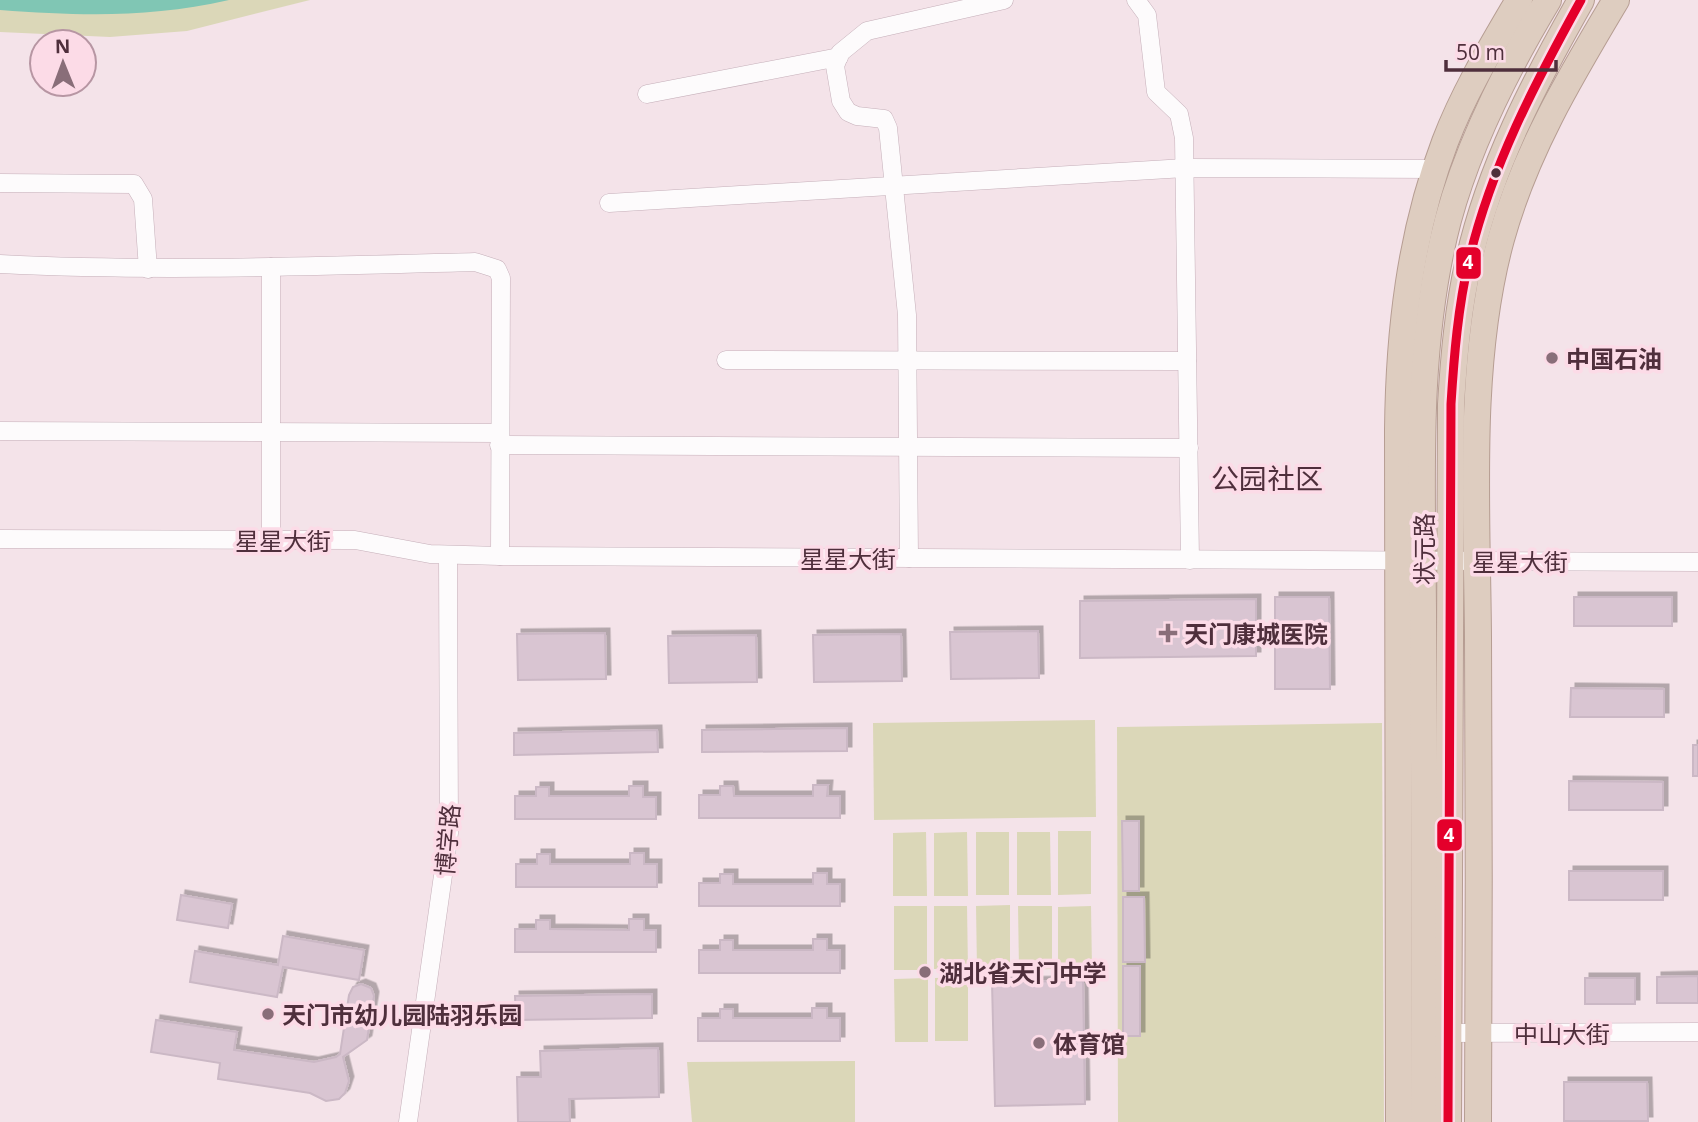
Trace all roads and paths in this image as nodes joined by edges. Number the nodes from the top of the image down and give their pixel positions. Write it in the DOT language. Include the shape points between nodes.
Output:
graph roads {
  1 [pos="1004,0"];
  2 [pos="1136,0"];
  3 [pos="1519,0"];
  4 [pos="1548,0"];
  5 [pos="1581,0"];
  6 [pos="1616,0"];
  7 [pos="839,57"];
  8 [pos="647,94"];
  9 [pos="1185,168"];
  10 [pos="1436,169"];
  11 [pos="0,183"];
  12 [pos="895,186"];
  13 [pos="609,204"];
  14 [pos="0,264"];
  15 [pos="271,267"];
  16 [pos="148,269"];
  17 [pos="1408,287"];
  18 [pos="1474,302"];
  19 [pos="1429,332"];
  20 [pos="726,360"];
  21 [pos="907,361"];
  22 [pos="1188,362"];
  23 [pos="1479,419"];
  24 [pos="0,431"];
  25 [pos="271,432"];
  26 [pos="499,439"];
  27 [pos="1451,440"];
  28 [pos="908,447"];
  29 [pos="1189,448"];
  30 [pos="0,539"];
  31 [pos="271,539"];
  32 [pos="448,555"];
  33 [pos="500,556"];
  34 [pos="909,558"];
  35 [pos="1190,560"];
  36 [pos="1410,560"];
  37 [pos="1450,561"];
  38 [pos="1477,561"];
  39 [pos="1698,562"];
  40 [pos="1698,1032"];
  41 [pos="1437,1033"];
  42 [pos="1479,1033"];
  43 [pos="408,1122"];
  44 [pos="1399,1122"];
  45 [pos="1424,1122"];
  46 [pos="1448,1122"];
  47 [pos="1478,1122"];
  1 -- 7 [label="street" via="867,31"];
  2 -- 9 [label="street" via="1147,15 1156,92 1179,114"];
  3 -- 10 [label="highway" via="1459,111"];
  4 -- 19 [label="highway, 状元路" via="1513,61 1463,175 1439,258"];
  5 -- 18 [label="highway, 状元路" via="1539,75 1481,212"];
  6 -- 18 [label="highway" via="1529,157"];
  7 -- 8 [label="street"];
  7 -- 12 [label="street" via="836,83 848,112 884,119 888,128"];
  9 -- 10 [label="street"];
  9 -- 12 [label="street"];
  9 -- 22 [label="street"];
  10 -- 17 [label="highway"];
  11 -- 16 [label="street" via="134,184 142,199"];
  12 -- 13 [label="street"];
  12 -- 21 [label="street"];
  14 -- 16 [label="street"];
  15 -- 16 [label="street"];
  15 -- 25 [label="street"];
  15 -- 26 [label="street" via="475,262 498,269"];
  17 -- 19 [label="highway"];
  17 -- 36 [label="highway" via="1399,390"];
  18 -- 23 [label="highway"];
  18 -- 27 [label="highway, 状元路" via="1454,356"];
  19 -- 36 [label="highway, 状元路"];
  20 -- 21 [label="street"];
  21 -- 22 [label="street"];
  21 -- 28 [label="street"];
  22 -- 29 [label="street"];
  23 -- 27 [label="highway"];
  23 -- 38 [label="highway"];
  24 -- 25 [label="street"];
  25 -- 26 [label="street"];
  25 -- 31 [label="street"];
  26 -- 28 [label="street"];
  26 -- 33 [label="street"];
  27 -- 37 [label="highway, 状元路"];
  28 -- 29 [label="street"];
  28 -- 34 [label="street"];
  29 -- 35 [label="street"];
  30 -- 31 [label="street, 星星大街"];
  31 -- 32 [label="street, 星星大街" via="355,540"];
  32 -- 33 [label="street, 星星大街"];
  32 -- 43 [label="street, 博学路" via="449,833"];
  33 -- 34 [label="street, 星星大街"];
  34 -- 35 [label="street, 星星大街"];
  35 -- 36 [label="street, 星星大街"];
  36 -- 37 [label="street, 星星大街"];
  36 -- 41 [label="highway, 状元路"];
  36 -- 44 [label="highway"];
  37 -- 38 [label="street, 星星大街"];
  37 -- 41 [label="highway, 状元路"];
  38 -- 39 [label="street, 星星大街"];
  38 -- 42 [label="highway"];
  40 -- 42 [label="street, 中山大街"];
  41 -- 42 [label="street, 中山大街"];
  41 -- 45 [label="highway, 状元路"];
  41 -- 46 [label="highway, 状元路"];
  42 -- 47 [label="highway"];
}
